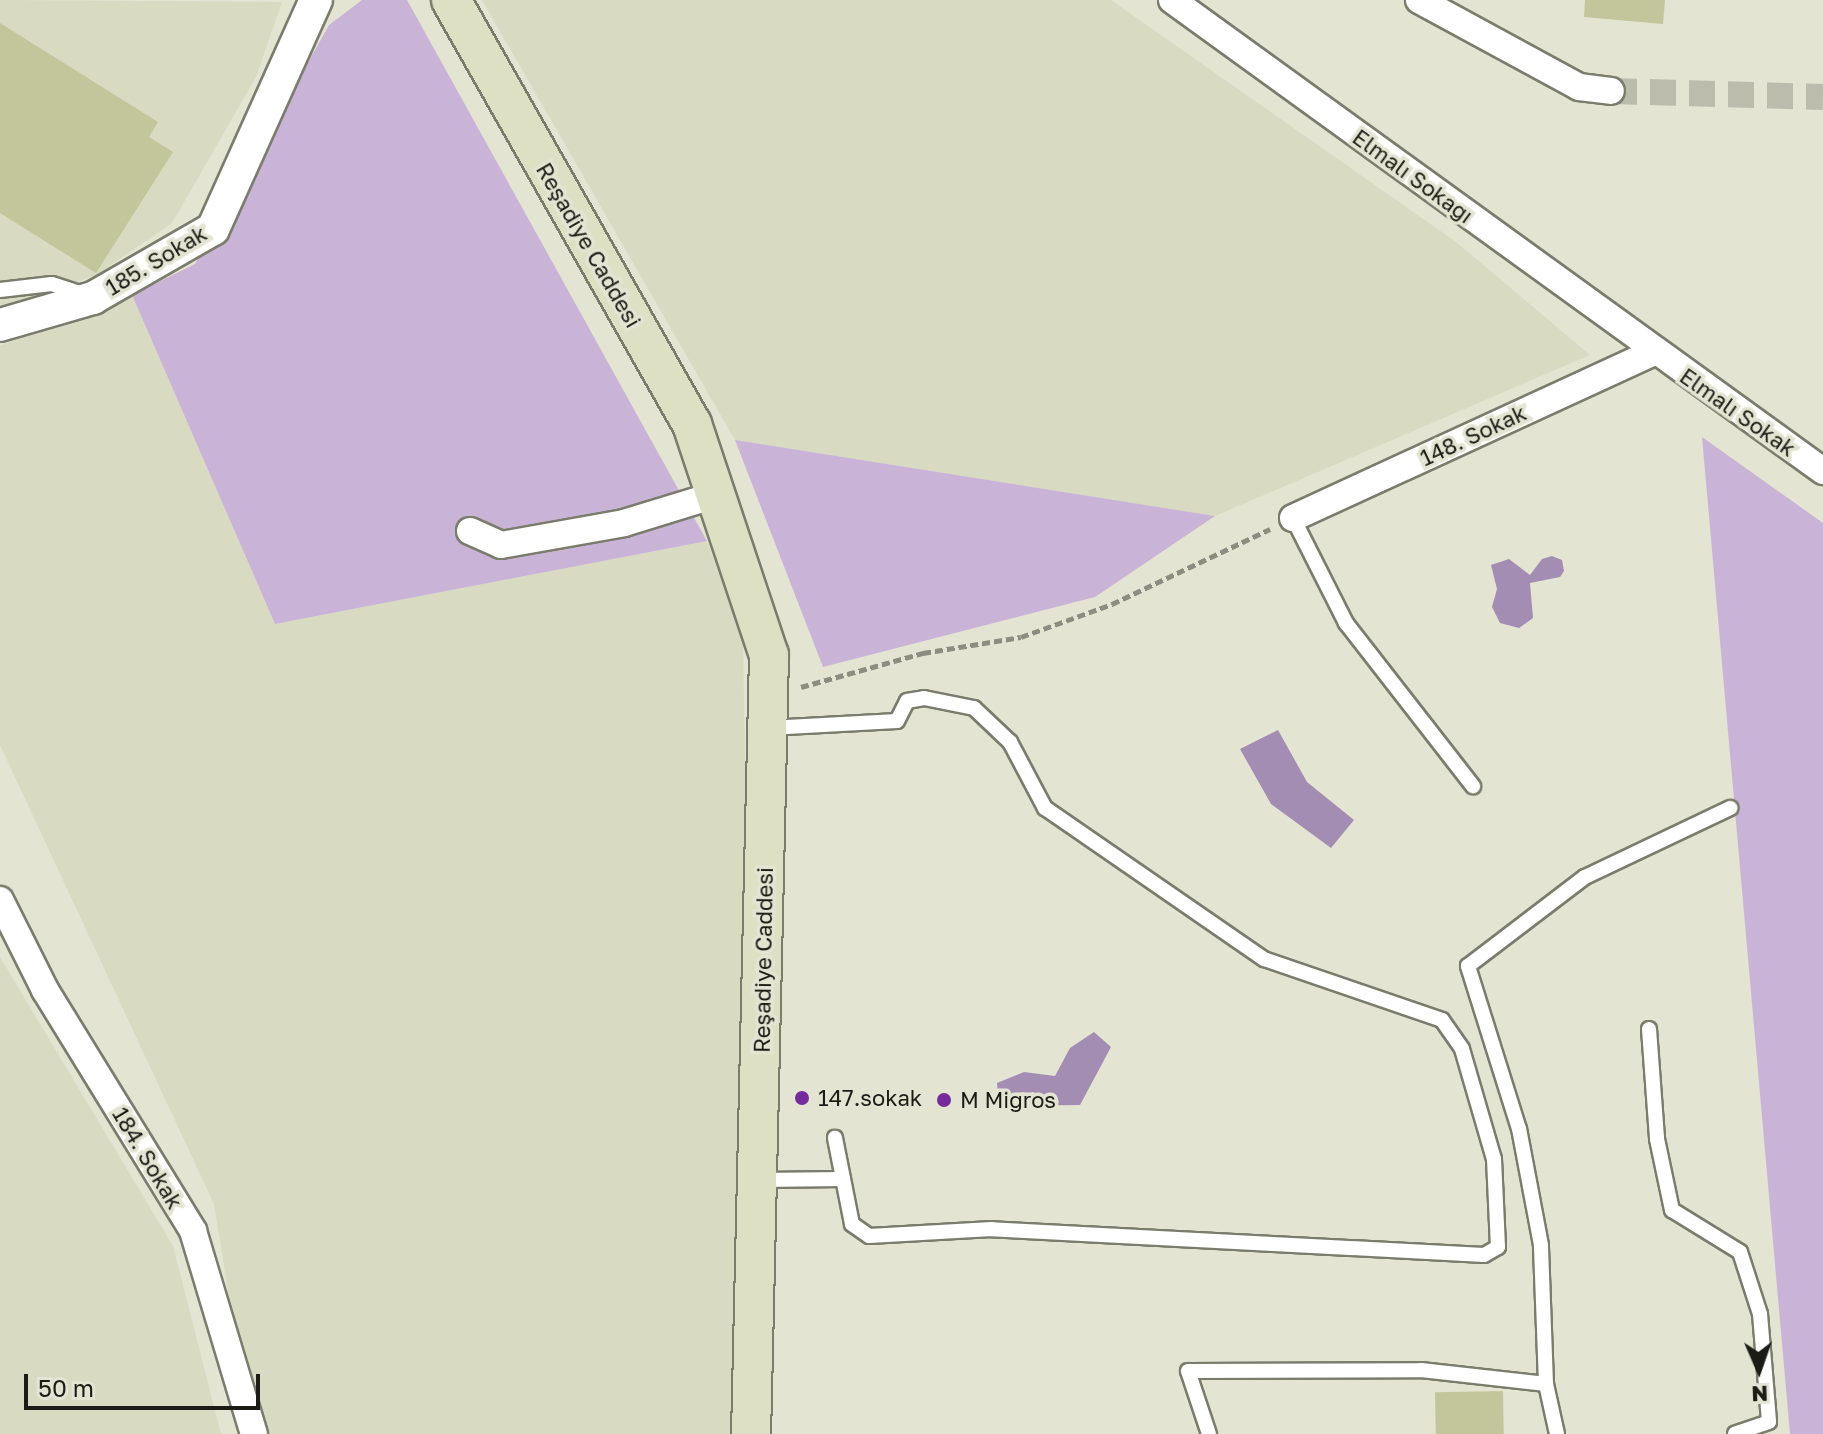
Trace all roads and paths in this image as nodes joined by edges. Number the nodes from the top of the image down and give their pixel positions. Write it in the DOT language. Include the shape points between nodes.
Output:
graph roads {
  1 [pos="316,0"];
  2 [pos="451,0"];
  3 [pos="1172,0"];
  4 [pos="1419,0"];
  5 [pos="1611,91"];
  6 [pos="0,290"];
  7 [pos="93,298"];
  8 [pos="0,325"];
  9 [pos="1654,352"];
  10 [pos="1823,471"];
  11 [pos="715,495"];
  12 [pos="1293,518"];
  13 [pos="470,531"];
  14 [pos="768,688"];
  15 [pos="768,728"];
  16 [pos="1473,786"];
  17 [pos="1730,808"];
  18 [pos="0,900"];
  19 [pos="1649,1029"];
  20 [pos="835,1138"];
  21 [pos="843,1179"];
  22 [pos="758,1180"];
  23 [pos="1546,1384"];
  24 [pos="254,1434"];
  25 [pos="751,1434"];
  26 [pos="1209,1434"];
  27 [pos="1557,1434"];
  28 [pos="1735,1434"];
  1 -- 7 [label="street, 185. Sokak" via="213,229"];
  2 -- 11 [label="main road, Reşadiye Caddesi" via="692,424"];
  3 -- 9 [label="street, Elmalı Sokağı"];
  4 -- 5 [label="street" via="1579,87"];
  6 -- 7 [label="lane" via="52,284"];
  7 -- 8 [label="street, 185. Sokak"];
  9 -- 10 [label="street, Elmalı Sokak"];
  9 -- 12 [label="street, 148. Sokak"];
  11 -- 13 [label="street" via="624,523 501,545"];
  11 -- 14 [label="main road, Reşadiye Caddesi" via="769,655"];
  12 -- 14 [label="path" via="1112,604 1021,637 923,653 810,687"];
  12 -- 16 [label="lane" via="1346,623"];
  14 -- 15 [label="main road, Reşadiye Caddesi"];
  15 -- 21 [label="lane" via="897,721 907,701 924,698 974,708 1010,742 1032,791 1053,815 1264,959 1442,1020 1462,1049 1494,1159 1499,1240 1493,1252 1484,1255 992,1229 869,1236 852,1224"];
  15 -- 22 [label="main road, Reşadiye Caddesi"];
  17 -- 23 [label="lane" via="1585,877 1468,966 1519,1129 1541,1245"];
  18 -- 24 [label="street, 184. Sokak" via="45,990 193,1231"];
  19 -- 28 [label="lane" via="1657,1139 1672,1210 1740,1252 1760,1314 1769,1422"];
  20 -- 21 [label="lane"];
  21 -- 22 [label="lane"];
  22 -- 25 [label="main road, Reşadiye Caddesi"];
  23 -- 26 [label="lane" via="1421,1370 1188,1371"];
  23 -- 27 [label="lane"];
}
